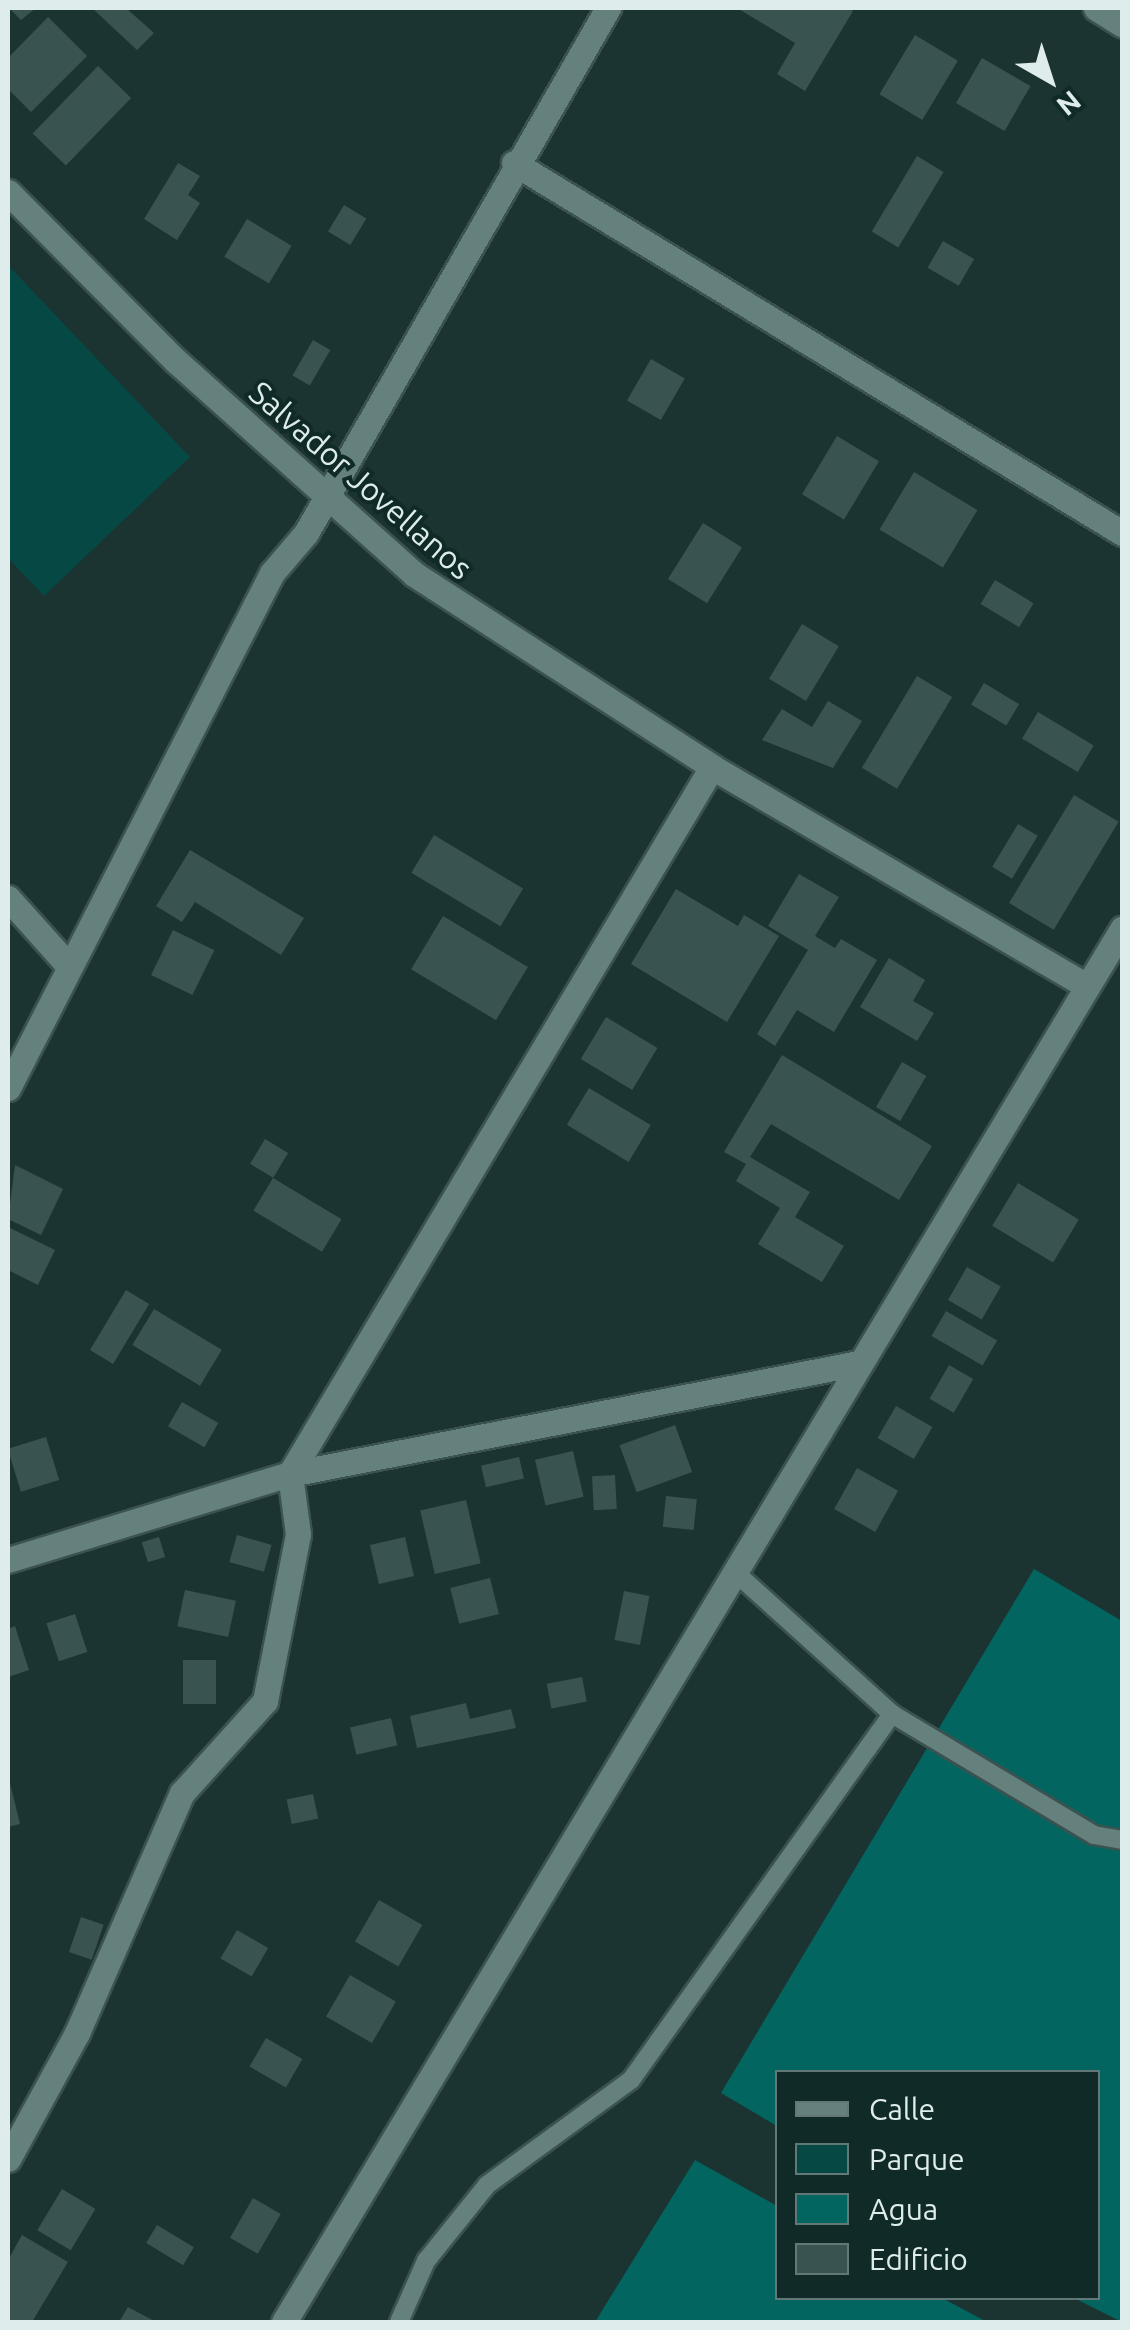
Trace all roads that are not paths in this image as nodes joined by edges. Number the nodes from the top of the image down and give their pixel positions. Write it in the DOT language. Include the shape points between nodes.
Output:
graph roads {
  1 [pos="608,8"];
  2 [pos="1096,8"];
  3 [pos="1122,24"];
  4 [pos="514,163"];
  5 [pos="8,192"];
  6 [pos="328,492"];
  7 [pos="1122,533"];
  8 [pos="712,766"];
  9 [pos="8,898"];
  10 [pos="1122,929"];
  11 [pos="68,965"];
  12 [pos="1087,986"];
  13 [pos="8,1088"];
  14 [pos="859,1363"];
  15 [pos="290,1474"];
  16 [pos="8,1560"];
  17 [pos="734,1571"];
  18 [pos="892,1714"];
  19 [pos="1122,1840"];
  20 [pos="8,2159"];
  21 [pos="284,2322"];
  22 [pos="398,2322"];
  1 -- 4 [label="street"];
  2 -- 3 [label="street"];
  4 -- 6 [label="street"];
  4 -- 7 [label="street"];
  5 -- 6 [label="street, Salvador Jovellanos" via="176,361"];
  6 -- 8 [label="street, Salvador Jovellanos" via="487,628"];
  6 -- 11 [label="street" via="272,573"];
  8 -- 12 [label="street, Salvador Jovellanos"];
  8 -- 15 [label="street"];
  9 -- 11 [label="street"];
  10 -- 12 [label="street"];
  11 -- 13 [label="street"];
  12 -- 14 [label="street"];
  14 -- 15 [label="street"];
  14 -- 17 [label="street"];
  15 -- 16 [label="street"];
  15 -- 20 [label="street" via="298,1534 265,1701 182,1793 77,2034"];
  17 -- 18 [label="lane"];
  17 -- 21 [label="street"];
  18 -- 19 [label="lane" via="1094,1835"];
  18 -- 22 [label="lane" via="631,2080 488,2185 426,2261"];
}
